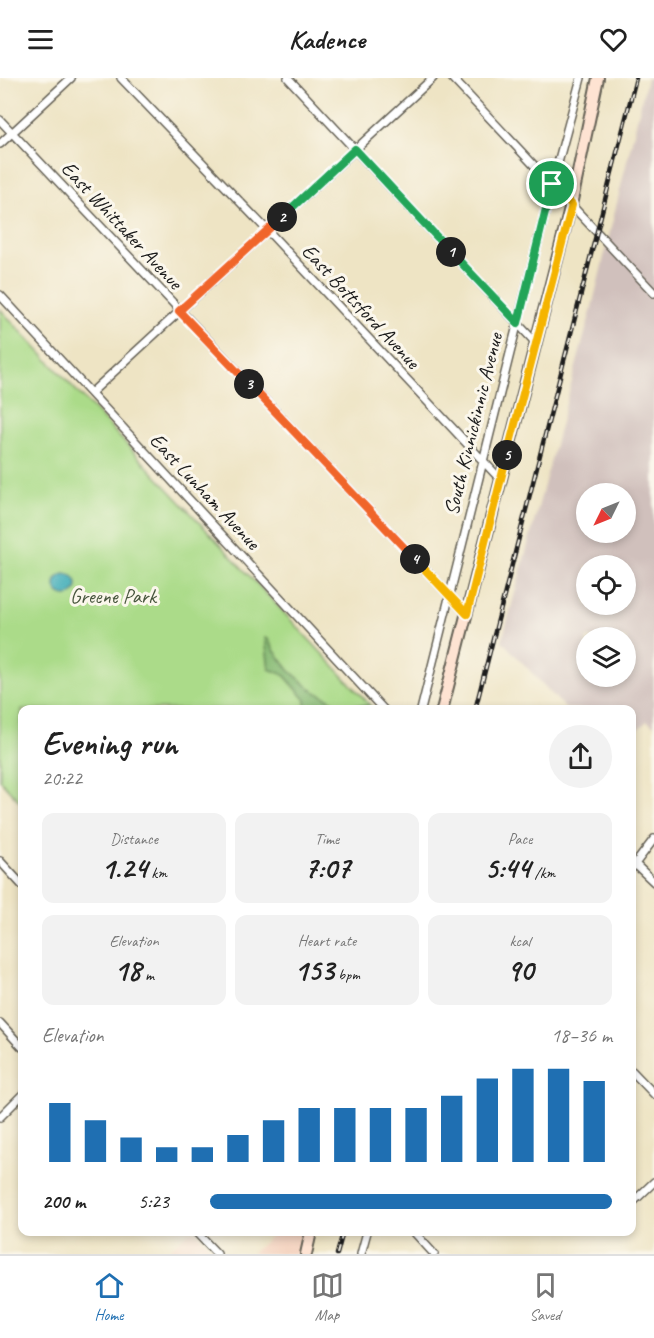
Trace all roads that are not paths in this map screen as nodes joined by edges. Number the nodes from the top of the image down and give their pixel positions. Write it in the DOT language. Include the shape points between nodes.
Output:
graph roads {
  1 [pos="71,78"];
  2 [pos="121,78"];
  3 [pos="288,78"];
  4 [pos="433,78"];
  5 [pos="452,78"];
  6 [pos="581,78"];
  7 [pos="598,78"];
  8 [pos="0,120"];
  9 [pos="12,133"];
  10 [pos="0,144"];
  11 [pos="355,149"];
  12 [pos="552,184"];
  13 [pos="572,205"];
  14 [pos="268,231"];
  15 [pos="654,292"];
  16 [pos="0,295"];
  17 [pos="179,311"];
  18 [pos="518,323"];
  19 [pos="535,342"];
  20 [pos="92,392"];
  21 [pos="484,461"];
  22 [pos="501,480"];
  23 [pos="450,596"];
  24 [pos="467,614"];
  25 [pos="379,705"];
  26 [pos="422,705"];
  27 [pos="443,705"];
  28 [pos="654,839"];
  29 [pos="0,861"];
  30 [pos="636,862"];
  31 [pos="636,868"];
  32 [pos="18,881"];
  33 [pos="654,882"];
  34 [pos="0,1023"];
  35 [pos="18,1043"];
  36 [pos="636,1075"];
  37 [pos="654,1094"];
  38 [pos="18,1099"];
  39 [pos="0,1117"];
  40 [pos="654,1182"];
  41 [pos="636,1199"];
  42 [pos="200,1236"];
  43 [pos="310,1236"];
  44 [pos="366,1236"];
  45 [pos="418,1236"];
  46 [pos="217,1254"];
  47 [pos="306,1254"];
  48 [pos="361,1254"];
  49 [pos="434,1254"];
  1 -- 9 [label="street"];
  2 -- 14 [label="street, East Bottsford Avenue"];
  3 -- 11 [label="street"];
  4 -- 11 [label="street"];
  5 -- 12 [label="street"];
  6 -- 12 [label="street, South Kinnickinnic Avenue"];
  7 -- 13 [label="street, South Kinnickinnic Avenue"];
  8 -- 9 [label="street, East Whittaker Avenue"];
  9 -- 10 [label="street"];
  9 -- 17 [label="street, East Whittaker Avenue"];
  11 -- 14 [label="street"];
  11 -- 18 [label="street"];
  12 -- 13 [label="street"];
  12 -- 18 [label="street, South Kinnickinnic Avenue"];
  13 -- 15 [label="street"];
  13 -- 19 [label="street, South Kinnickinnic Avenue"];
  14 -- 17 [label="street"];
  14 -- 21 [label="street, East Bottsford Avenue"];
  16 -- 20 [label="street, East Lunham Avenue"];
  17 -- 20 [label="street"];
  17 -- 23 [label="street, East Whittaker Avenue"];
  18 -- 19 [label="street"];
  18 -- 21 [label="street, South Kinnickinnic Avenue"];
  19 -- 22 [label="street, South Kinnickinnic Avenue"];
  20 -- 25 [label="street, East Lunham Avenue"];
  21 -- 22 [label="street, East Bottsford Avenue"];
  21 -- 23 [label="street, South Kinnickinnic Avenue"];
  22 -- 24 [label="street, South Kinnickinnic Avenue"];
  23 -- 24 [label="street, East Whittaker Avenue"];
  23 -- 26 [label="street, South Kinnickinnic Avenue"];
  24 -- 27 [label="street, South Kinnickinnic Avenue"];
  28 -- 30 [label="street"];
  29 -- 32 [label="street"];
  31 -- 33 [label="street"];
  34 -- 35 [label="street"];
  36 -- 37 [label="street"];
  38 -- 39 [label="street"];
  40 -- 41 [label="street"];
  42 -- 46 [label="street"];
  43 -- 47 [label="street"];
  44 -- 48 [label="street"];
  45 -- 49 [label="street"];
}
